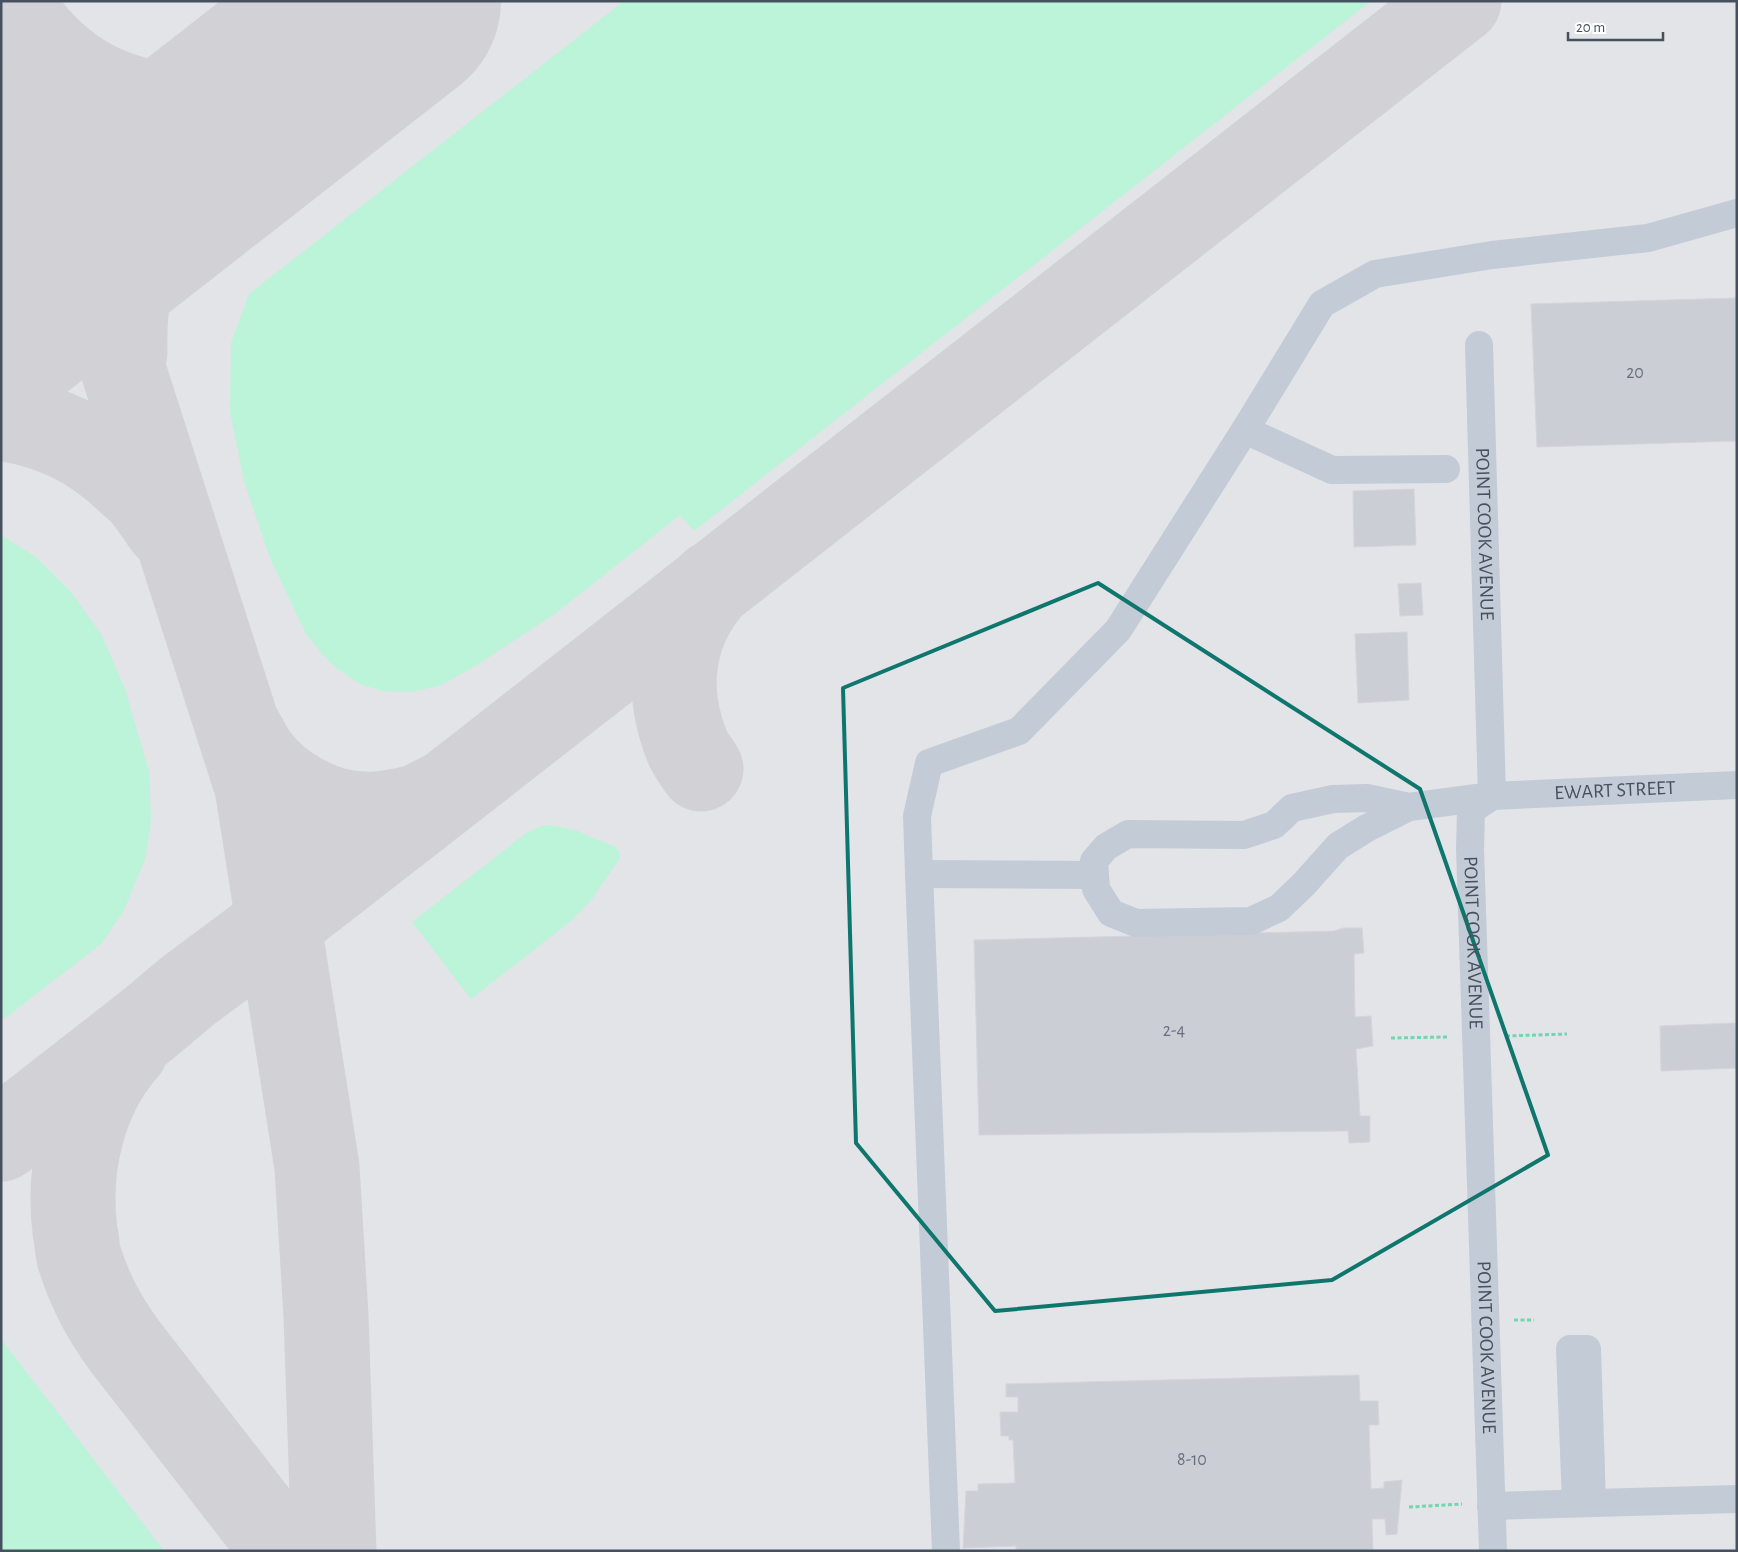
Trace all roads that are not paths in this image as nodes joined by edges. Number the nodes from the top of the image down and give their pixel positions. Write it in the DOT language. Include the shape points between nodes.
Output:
graph roads {
  1 [pos="1737,213"];
  2 [pos="1479,345"];
  3 [pos="1245,430"];
  4 [pos="1446,469"];
  5 [pos="1737,785"];
  6 [pos="1492,796"];
  7 [pos="1409,807"];
  8 [pos="918,874"];
  9 [pos="1094,875"];
  10 [pos="1578,1349"];
  11 [pos="1737,1498"];
  12 [pos="1584,1503"];
  13 [pos="1478,1505"];
  14 [pos="946,1551"];
  15 [pos="1493,1551"];
  1 -- 3 [label="street" via="1648,238 1492,255 1375,274 1322,304"];
  2 -- 6 [label="street, POINT COOK AVENUE"];
  3 -- 4 [label="street" via="1332,470"];
  3 -- 8 [label="street" via="1118,630 1019,731 928,763 917,816"];
  5 -- 6 [label="street, EWART STREET"];
  6 -- 7 [label="street, EWART STREET"];
  6 -- 13 [label="street, POINT COOK AVENUE" via="1471,810 1470,849"];
  7 -- 9 [label="street" via="1366,798 1333,799 1292,808 1274,825 1244,835 1128,834 1106,847 1094,861"];
  7 -- 9 [label="street" via="1338,846 1279,908 1251,921 1136,924 1111,912 1096,889"];
  8 -- 9 [label="street"];
  8 -- 14 [label="street"];
  10 -- 12 [label="street"];
  11 -- 12 [label="street"];
  12 -- 13 [label="street"];
  13 -- 15 [label="street, POINT COOK AVENUE"];
}
